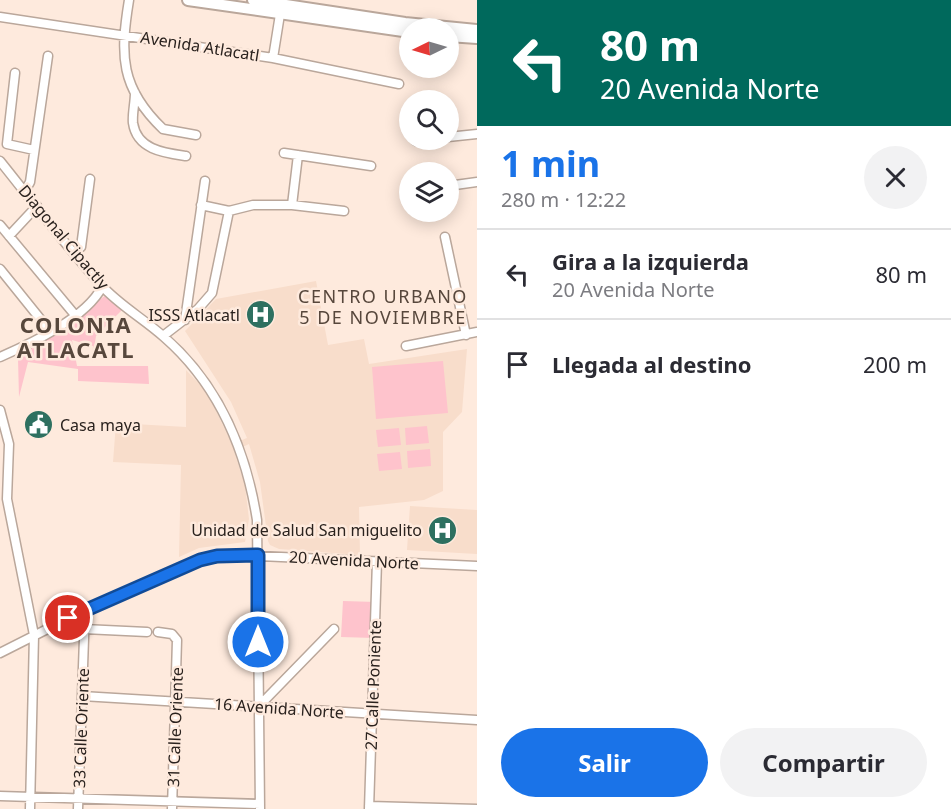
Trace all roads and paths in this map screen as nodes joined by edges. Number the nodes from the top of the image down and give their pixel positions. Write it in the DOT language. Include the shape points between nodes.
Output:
graph roads {
  1 [pos="129,0"];
  2 [pos="188,0"];
  3 [pos="252,0"];
  4 [pos="281,9"];
  5 [pos="0,17"];
  6 [pos="399,30"];
  7 [pos="477,30"];
  8 [pos="124,34"];
  9 [pos="459,37"];
  10 [pos="477,38"];
  11 [pos="48,56"];
  12 [pos="273,58"];
  13 [pos="15,73"];
  14 [pos="399,84"];
  15 [pos="135,93"];
  16 [pos="196,135"];
  17 [pos="477,135"];
  18 [pos="459,136"];
  19 [pos="34,150"];
  20 [pos="284,153"];
  21 [pos="298,155"];
  22 [pos="186,156"];
  23 [pos="0,161"];
  24 [pos="371,166"];
  25 [pos="90,179"];
  26 [pos="205,181"];
  27 [pos="477,182"];
  28 [pos="459,184"];
  29 [pos="25,191"];
  30 [pos="201,205"];
  31 [pos="292,205"];
  32 [pos="37,206"];
  33 [pos="229,211"];
  34 [pos="344,211"];
  35 [pos="0,225"];
  36 [pos="9,236"];
  37 [pos="445,237"];
  38 [pos="75,252"];
  39 [pos="0,269"];
  40 [pos="102,287"];
  41 [pos="75,315"];
  42 [pos="184,320"];
  43 [pos="50,331"];
  44 [pos="477,332"];
  45 [pos="466,335"];
  46 [pos="163,336"];
  47 [pos="406,346"];
  48 [pos="0,357"];
  49 [pos="0,410"];
  50 [pos="258,555"];
  51 [pos="377,561"];
  52 [pos="477,566"];
  53 [pos="85,610"];
  54 [pos="84,629"];
  55 [pos="334,629"];
  56 [pos="147,632"];
  57 [pos="158,632"];
  58 [pos="34,635"];
  59 [pos="0,653"];
  60 [pos="82,696"];
  61 [pos="175,702"];
  62 [pos="259,706"];
  63 [pos="371,713"];
  64 [pos="477,720"];
  65 [pos="0,796"];
  66 [pos="30,797"];
  67 [pos="79,799"];
  68 [pos="172,805"];
  69 [pos="260,807"];
  70 [pos="369,807"];
  71 [pos="30,809"];
  72 [pos="78,809"];
  73 [pos="477,809"];
  1 -- 8 [label="street"];
  2 -- 4 [label="main road"];
  3 -- 4 [label="main road"];
  4 -- 6 [label="main road"];
  4 -- 7 [label="main road"];
  4 -- 12 [label="street"];
  5 -- 8 [label="street, Avenida Atlacatl"];
  8 -- 12 [label="street, Avenida Atlacatl"];
  8 -- 15 [label="street" via="123,65"];
  9 -- 10 [label="main road"];
  11 -- 19 [label="street"];
  12 -- 14 [label="street, Avenida Atlacatl"];
  13 -- 19 [label="street" via="7,144"];
  15 -- 16 [label="street" via="163,129"];
  15 -- 22 [label="street" via="134,125 144,143 155,152"];
  17 -- 18 [label="street"];
  19 -- 29 [label="street"];
  20 -- 21 [label="street"];
  21 -- 24 [label="street"];
  21 -- 31 [label="street"];
  23 -- 29 [label="street, Diagonal Cipactly"];
  25 -- 38 [label="street" via="81,247"];
  26 -- 30 [label="street"];
  27 -- 28 [label="street"];
  29 -- 32 [label="street, Diagonal Cipactly"];
  30 -- 33 [label="street"];
  30 -- 42 [label="street"];
  31 -- 33 [label="street" via="253,205"];
  31 -- 34 [label="street"];
  32 -- 36 [label="street"];
  32 -- 38 [label="street, Diagonal Cipactly"];
  33 -- 42 [label="street" via="215,284 208,299"];
  35 -- 36 [label="street"];
  36 -- 41 [label="street"];
  37 -- 45 [label="street"];
  38 -- 40 [label="street, Diagonal Cipactly"];
  39 -- 43 [label="street"];
  40 -- 41 [label="street" via="95,302"];
  40 -- 46 [label="street, Diagonal Cipactly"];
  41 -- 43 [label="street"];
  42 -- 46 [label="street"];
  43 -- 48 [label="street"];
  44 -- 45 [label="street"];
  45 -- 47 [label="street"];
  46 -- 50 [label="street, Diagonal Cipactly" via="187,358 209,388 243,456 255,509"];
  49 -- 58 [label="street" via="9,444 7,499"];
  50 -- 51 [label="street, 20 Avenida Norte"];
  50 -- 53 [label="street, 20 Avenida Norte" via="200,560"];
  50 -- 62 [label="street, Diagonal Cipactly"];
  51 -- 52 [label="street, 20 Avenida Norte"];
  51 -- 63 [label="street, 27 Calle Poniente"];
  53 -- 54 [label="street, 33 Calle Oriente"];
  53 -- 58 [label="street, 20 Avenida Norte"];
  54 -- 56 [label="street"];
  54 -- 60 [label="street, 33 Calle Oriente"];
  55 -- 62 [label="street"];
  57 -- 61 [label="street, 31 Calle Oriente" via="174,635 177,645"];
  58 -- 59 [label="street, 20 Avenida Norte"];
  58 -- 66 [label="street"];
  60 -- 61 [label="street, 16 Avenida Norte"];
  60 -- 67 [label="street, 33 Calle Oriente"];
  61 -- 62 [label="street, 16 Avenida Norte"];
  61 -- 68 [label="street, 31 Calle Oriente"];
  62 -- 63 [label="street, 16 Avenida Norte"];
  62 -- 69 [label="street, Diagonal Cipactly"];
  63 -- 64 [label="street, 16 Avenida Norte"];
  63 -- 70 [label="street, 27 Calle Poniente"];
  65 -- 66 [label="street"];
  66 -- 67 [label="street"];
  66 -- 71 [label="street"];
  67 -- 68 [label="street"];
  67 -- 72 [label="street, 33 Calle Oriente"];
  68 -- 69 [label="street"];
  70 -- 73 [label="street"];
}
